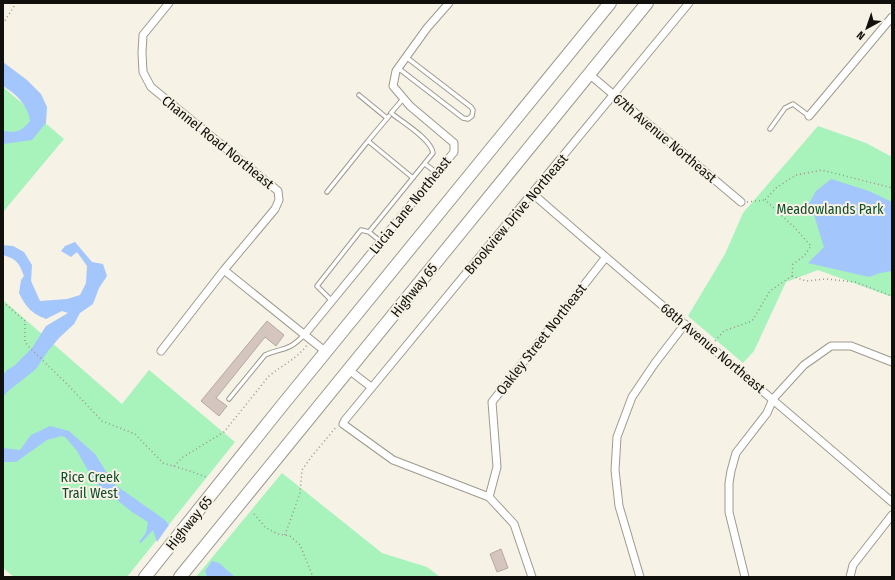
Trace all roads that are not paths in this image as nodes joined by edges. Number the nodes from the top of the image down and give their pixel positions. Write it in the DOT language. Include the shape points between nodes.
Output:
graph roads {
  1 [pos="169,3"];
  2 [pos="449,3"];
  3 [pos="610,3"];
  4 [pos="647,3"];
  5 [pos="689,3"];
  6 [pos="892,17"];
  7 [pos="406,57"];
  8 [pos="398,68"];
  9 [pos="589,74"];
  10 [pos="359,95"];
  11 [pos="614,95"];
  12 [pos="403,99"];
  13 [pos="391,114"];
  14 [pos="809,116"];
  15 [pos="387,118"];
  16 [pos="770,129"];
  17 [pos="368,141"];
  18 [pos="425,164"];
  19 [pos="437,173"];
  20 [pos="413,178"];
  21 [pos="327,192"];
  22 [pos="533,194"];
  23 [pos="741,202"];
  24 [pos="369,232"];
  25 [pos="380,242"];
  26 [pos="606,258"];
  27 [pos="224,270"];
  28 [pos="332,301"];
  29 [pos="685,324"];
  30 [pos="304,335"];
  31 [pos="161,351"];
  32 [pos="326,352"];
  33 [pos="892,362"];
  34 [pos="349,370"];
  35 [pos="371,388"];
  36 [pos="228,399"];
  37 [pos="773,399"];
  38 [pos="489,497"];
  39 [pos="892,502"];
  40 [pos="892,515"];
  41 [pos="145,577"];
  42 [pos="180,577"];
  43 [pos="532,577"];
  44 [pos="640,577"];
  45 [pos="745,577"];
  46 [pos="850,577"];
  1 -- 27 [label="street, Channel Road Northeast" via="143,35 143,72 151,87 278,192 279,200 275,209"];
  2 -- 7 [label="street, Lucia Lane Northeast"];
  3 -- 32 [label="highway, Highway 65"];
  4 -- 9 [label="highway, Highway 65"];
  5 -- 11 [label="street, Brookview Drive Northeast"];
  6 -- 14 [label="street"];
  7 -- 8 [label="street, Lucia Lane Northeast"];
  7 -- 8 [label="lane" via="471,107 472,116 468,119 463,118"];
  8 -- 12 [label="street, Lucia Lane Northeast" via="393,86"];
  9 -- 11 [label="street, 67th Avenue Northeast"];
  9 -- 34 [label="highway, Highway 65"];
  10 -- 15 [label="lane"];
  11 -- 22 [label="street, Brookview Drive Northeast"];
  11 -- 23 [label="street, 67th Avenue Northeast"];
  12 -- 13 [label="lane"];
  12 -- 19 [label="street, Lucia Lane Northeast" via="454,142 454,152"];
  13 -- 15 [label="lane"];
  13 -- 18 [label="lane" via="433,148 433,153"];
  14 -- 16 [label="lane" via="793,104 785,108"];
  15 -- 17 [label="lane"];
  17 -- 20 [label="lane"];
  17 -- 21 [label="lane"];
  18 -- 19 [label="lane"];
  18 -- 20 [label="lane"];
  19 -- 25 [label="street, Lucia Lane Northeast"];
  20 -- 24 [label="lane"];
  22 -- 26 [label="street, 68th Avenue Northeast"];
  22 -- 35 [label="street, Brookview Drive Northeast"];
  24 -- 25 [label="lane"];
  24 -- 28 [label="lane" via="361,230 317,286"];
  25 -- 28 [label="street, Lucia Lane Northeast"];
  26 -- 29 [label="street, 68th Avenue Northeast"];
  26 -- 38 [label="street, Oakley Street Northeast" via="492,402 497,467"];
  27 -- 30 [label="street"];
  27 -- 31 [label="street, Channel Road Northeast"];
  28 -- 30 [label="street, Lucia Lane Northeast"];
  29 -- 37 [label="street, 68th Avenue Northeast"];
  29 -- 44 [label="street" via="632,397 617,437 615,470 619,506"];
  30 -- 32 [label="street"];
  30 -- 36 [label="lane" via="288,348 265,355"];
  32 -- 41 [label="highway, Highway 65"];
  33 -- 37 [label="street" via="851,346 831,346 804,365"];
  34 -- 35 [label="street"];
  34 -- 42 [label="highway, Highway 65"];
  35 -- 38 [label="street, Brookview Drive Northeast" via="343,424 394,460"];
  37 -- 39 [label="street, 68th Avenue Northeast"];
  37 -- 45 [label="street" via="767,413 736,453 731,471 729,512"];
  38 -- 43 [label="street" via="514,524"];
  40 -- 46 [label="street" via="853,565"];
}
